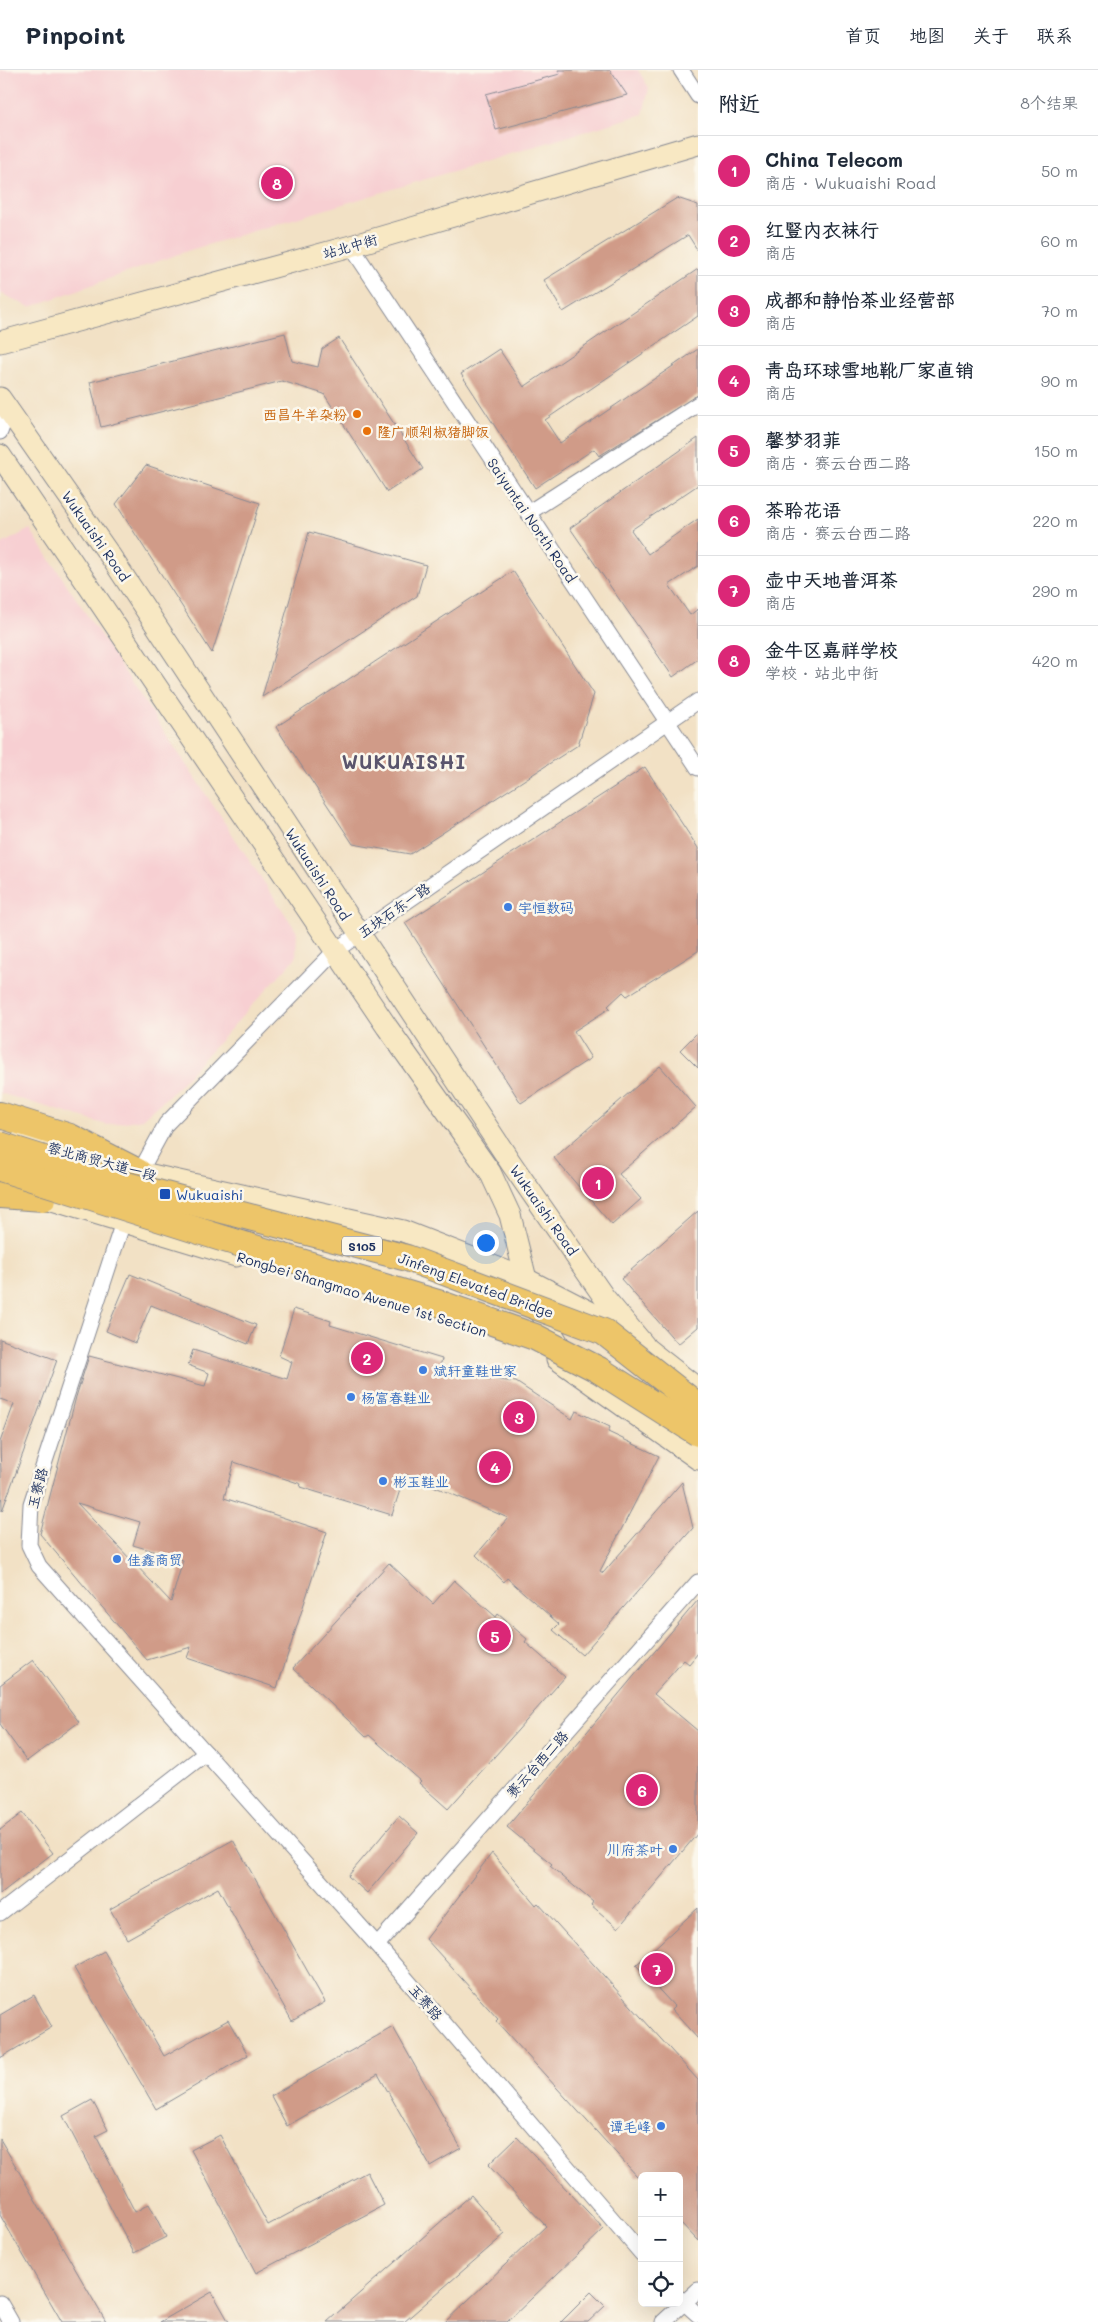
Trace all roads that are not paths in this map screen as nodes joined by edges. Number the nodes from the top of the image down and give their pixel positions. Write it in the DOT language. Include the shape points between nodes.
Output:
graph roads {
  1 [pos="682,70"];
  2 [pos="698,96"];
  3 [pos="698,144"];
  4 [pos="350,246"];
  5 [pos="0,342"];
  6 [pos="4,404"];
  7 [pos="698,404"];
  8 [pos="0,432"];
  9 [pos="0,455"];
  10 [pos="528,513"];
  11 [pos="698,701"];
  12 [pos="666,722"];
  13 [pos="698,768"];
  14 [pos="358,934"];
  15 [pos="336,950"];
  16 [pos="0,1116"];
  17 [pos="0,1133"];
  18 [pos="0,1145"];
  19 [pos="0,1168"];
  20 [pos="138,1172"];
  21 [pos="0,1183"];
  22 [pos="0,1195"];
  23 [pos="43,1198"];
  24 [pos="123,1222"];
  25 [pos="526,1280"];
  26 [pos="644,1345"];
  27 [pos="576,1372"];
  28 [pos="698,1389"];
  29 [pos="698,1406"];
  30 [pos="698,1433"];
  31 [pos="698,1459"];
  32 [pos="698,1582"];
  33 [pos="206,1753"];
  34 [pos="0,1913"];
  35 [pos="377,1945"];
  36 [pos="638,2249"];
  37 [pos="698,2290"];
  38 [pos="683,2299"];
  39 [pos="0,2302"];
  40 [pos="683,2302"];
  41 [pos="675,2307"];
  42 [pos="698,2315"];
  43 [pos="12,2322"];
  44 [pos="663,2322"];
  1 -- 2 [label="street"];
  3 -- 4 [label="main road, 站北中街"];
  4 -- 5 [label="main road, 站北中街"];
  4 -- 10 [label="street, Saiyuntai North Road"];
  6 -- 8 [label="street"];
  6 -- 14 [label="main road, Wukuaishi Road" via="111,556"];
  7 -- 10 [label="street"];
  9 -- 15 [label="main road, Wukuaishi Road"];
  10 -- 12 [label="street, Saiyuntai North Road"];
  11 -- 12 [label="street, 五块石东一路"];
  12 -- 13 [label="street, Saiyuntai North Road"];
  12 -- 14 [label="street, 五块石东一路"];
  14 -- 15 [label="street, 五块石东一路"];
  14 -- 26 [label="main road, Wukuaishi Road" via="510,1163 604,1297"];
  15 -- 20 [label="street, 五块石东一路" via="166,1124"];
  15 -- 25 [label="main road, Wukuaishi Road" via="490,1172 510,1215"];
  16 -- 20 [label="highway" via="70,1137"];
  17 -- 20 [label="main road, 蓉北商贸大道一段"];
  18 -- 29 [label="highway, Jinfeng Elevated Bridge / S105, bridge" via="127,1185 408,1258 604,1332"];
  19 -- 30 [label="highway, S105, bridge" via="441,1304 535,1337 599,1370"];
  20 -- 24 [label="street, 玉赛路"];
  20 -- 25 [label="main road, 蓉北商贸大道一段" via="403,1231"];
  21 -- 23 [label="main road, Rongbei Shangmao Avenue 1st Section"];
  22 -- 23 [label="highway"];
  23 -- 24 [label="main road, Rongbei Shangmao Avenue 1st Section"];
  24 -- 27 [label="main road, Rongbei Shangmao Avenue 1st Section" via="538,1346"];
  24 -- 33 [label="street, 玉赛路" via="31,1504 29,1545 39,1566"];
  25 -- 26 [label="main road, 蓉北商贸大道一段" via="620,1327"];
  25 -- 27 [label="main road, Wukuaishi Road" via="546,1323"];
  26 -- 28 [label="main road, 蓉北商贸大道一段"];
  27 -- 31 [label="main road, Rongbei Shangmao Avenue 1st Section"];
  32 -- 35 [label="street, 赛云台西二路"];
  33 -- 34 [label="street"];
  33 -- 35 [label="street, 玉赛路"];
  35 -- 36 [label="street, 玉赛路"];
  37 -- 38 [label="street"];
  39 -- 43 [label="street"];
  40 -- 42 [label="street"];
  41 -- 44 [label="street"];
}
